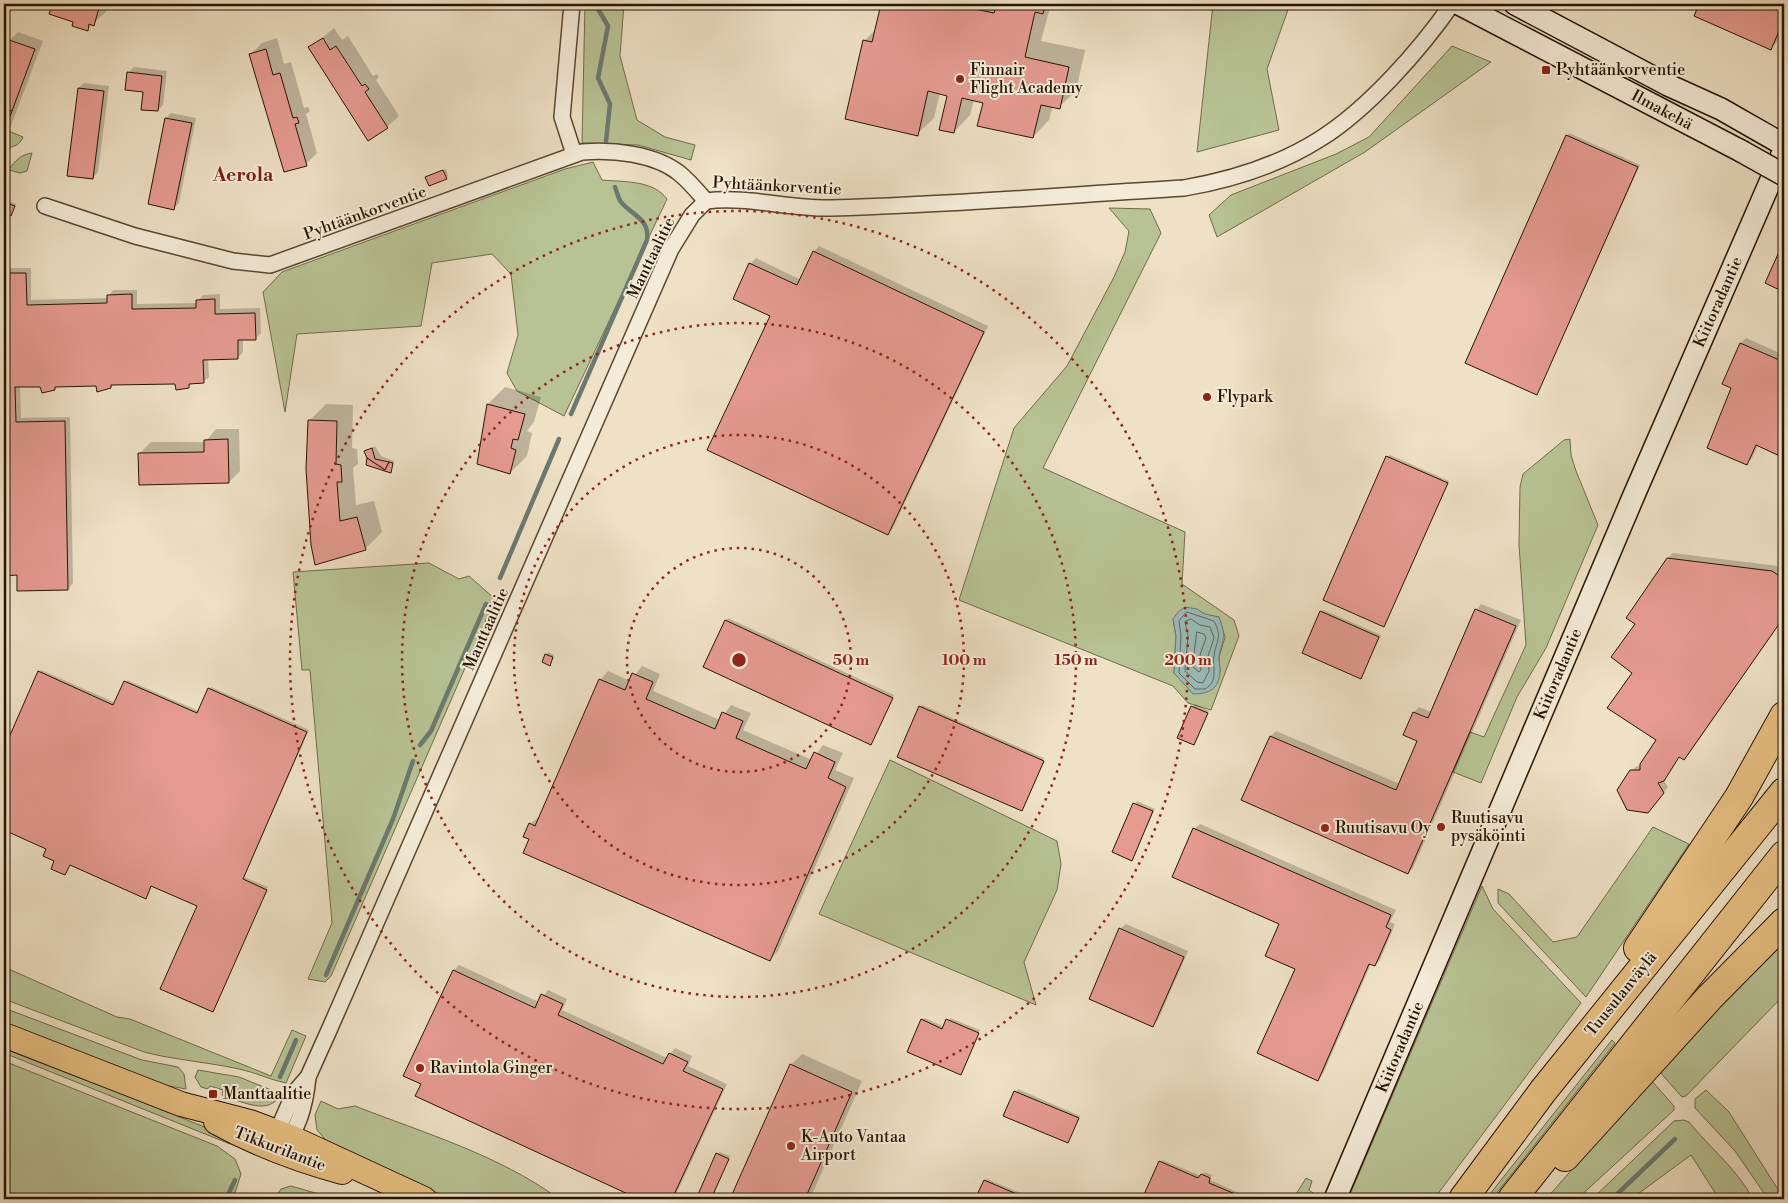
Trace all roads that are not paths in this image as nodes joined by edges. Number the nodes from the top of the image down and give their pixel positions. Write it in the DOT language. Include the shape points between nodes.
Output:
graph roads {
  1 [pos="572,4"];
  2 [pos="1452,4"];
  3 [pos="1459,4"];
  4 [pos="1515,4"];
  5 [pos="1784,145"];
  6 [pos="1784,150"];
  7 [pos="574,154"];
  8 [pos="1784,175"];
  9 [pos="706,201"];
  10 [pos="45,206"];
  11 [pos="1784,716"];
  12 [pos="1784,792"];
  13 [pos="1784,855"];
  14 [pos="1784,922"];
  15 [pos="4,1035"];
  16 [pos="1543,1091"];
  17 [pos="281,1140"];
  18 [pos="424,1199"];
  19 [pos="1335,1199"];
  20 [pos="1462,1199"];
  21 [pos="1512,1199"];
  22 [pos="1527,1199"];
  1 -- 7 [label="street" via="562,117"];
  2 -- 9 [label="street, Pyhtäänkorventie" via="1407,61 1362,105 1320,139 1281,160 1206,184 1184,188 867,207 804,208 728,199"];
  3 -- 8 [label="main road, Ilmakehä, bridge"];
  4 -- 5 [label="main road, Ilmakehä"];
  6 -- 19 [label="main road, Kiitoradantie"];
  7 -- 9 [label="street, Pyhtäänkorventie" via="614,152 655,162 679,173"];
  7 -- 10 [label="street, Pyhtäänkorventie" via="270,265 233,261 135,236"];
  9 -- 17 [label="street, Manttaalitie" via="692,215 671,249 308,1077 306,1099"];
  11 -- 16 [label="highway" via="1738,797"];
  12 -- 16 [label="highway, Tuusulanväylä"];
  13 -- 21 [label="highway"];
  14 -- 22 [label="highway" via="1710,997"];
  15 -- 17 [label="main road, Tikkurilantie" via="181,1104 244,1138"];
  16 -- 20 [label="highway, Tuusulanväylä"];
  17 -- 18 [label="main road, Tikkurilantie" via="309,1163 383,1182"];
}
